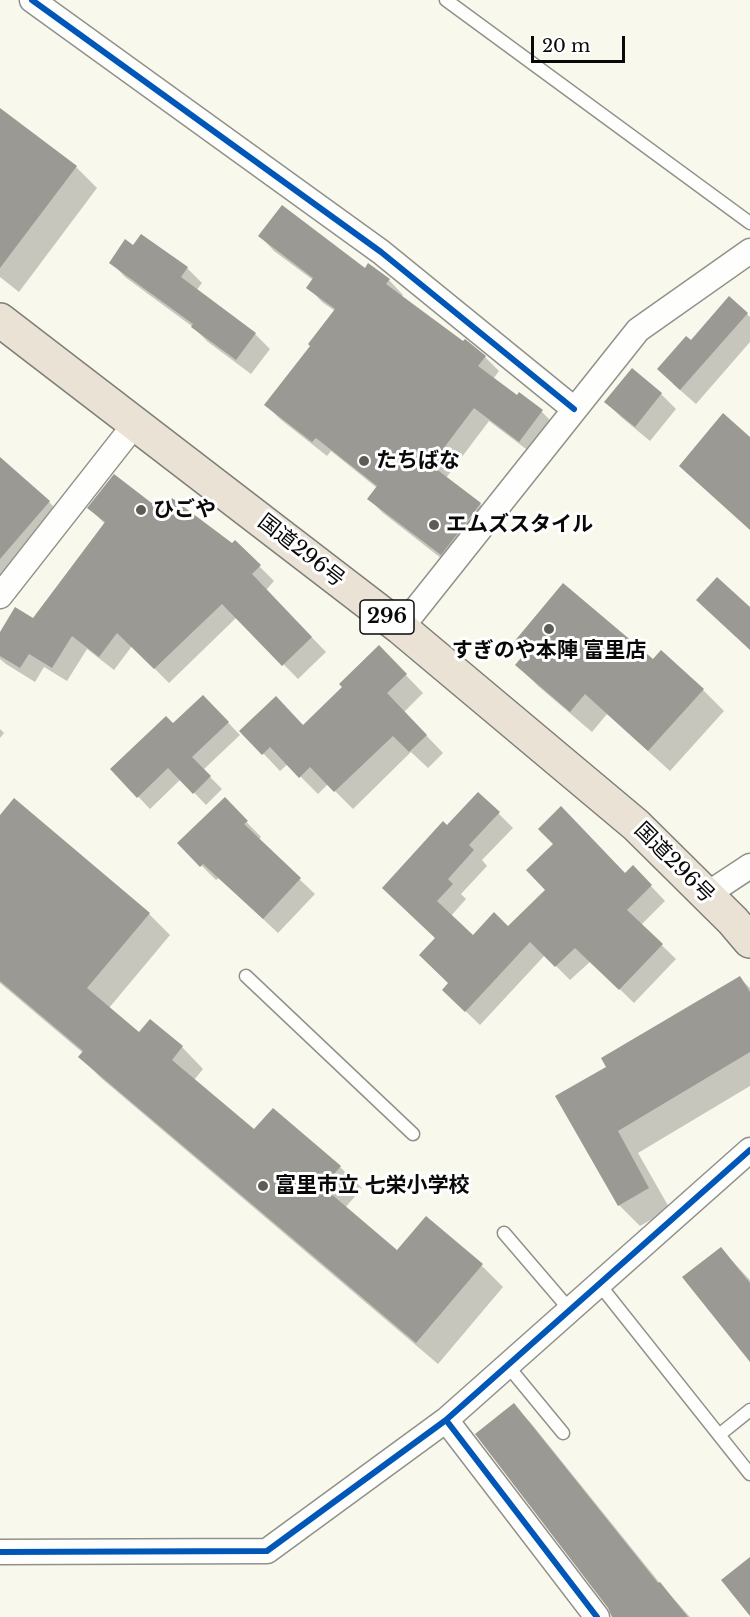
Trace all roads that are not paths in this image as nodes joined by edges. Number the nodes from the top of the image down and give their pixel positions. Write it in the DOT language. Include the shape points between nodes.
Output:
graph roads {
  1 [pos="32,0"];
  2 [pos="446,0"];
  3 [pos="750,223"];
  4 [pos="750,250"];
  5 [pos="0,320"];
  6 [pos="574,409"];
  7 [pos="135,424"];
  8 [pos="0,596"];
  9 [pos="401,628"];
  10 [pos="750,866"];
  11 [pos="706,895"];
  12 [pos="750,941"];
  13 [pos="246,976"];
  14 [pos="413,1134"];
  15 [pos="750,1150"];
  16 [pos="504,1233"];
  17 [pos="599,1284"];
  18 [pos="570,1310"];
  19 [pos="507,1365"];
  20 [pos="750,1410"];
  21 [pos="446,1420"];
  22 [pos="563,1433"];
  23 [pos="719,1435"];
  24 [pos="750,1474"];
  25 [pos="0,1552"];
  26 [pos="597,1617"];
  1 -- 6 [label="street" via="381,252"];
  2 -- 3 [label="lane"];
  4 -- 6 [label="street" via="638,330"];
  5 -- 7 [label="highway, 国道296号 / 296"];
  6 -- 9 [label="street"];
  7 -- 8 [label="street"];
  7 -- 9 [label="highway, 国道296号 / 296"];
  9 -- 11 [label="highway, 国道296号 / 296" via="636,825"];
  10 -- 11 [label="street"];
  11 -- 12 [label="highway, 国道296号 / 296"];
  13 -- 14 [label="lane"];
  15 -- 17 [label="street"];
  16 -- 18 [label="lane"];
  17 -- 18 [label="street"];
  17 -- 23 [label="lane"];
  18 -- 19 [label="street"];
  19 -- 21 [label="street"];
  19 -- 22 [label="lane"];
  20 -- 23 [label="lane"];
  21 -- 25 [label="street" via="267,1551"];
  21 -- 26 [label="street"];
  23 -- 24 [label="lane"];
}
